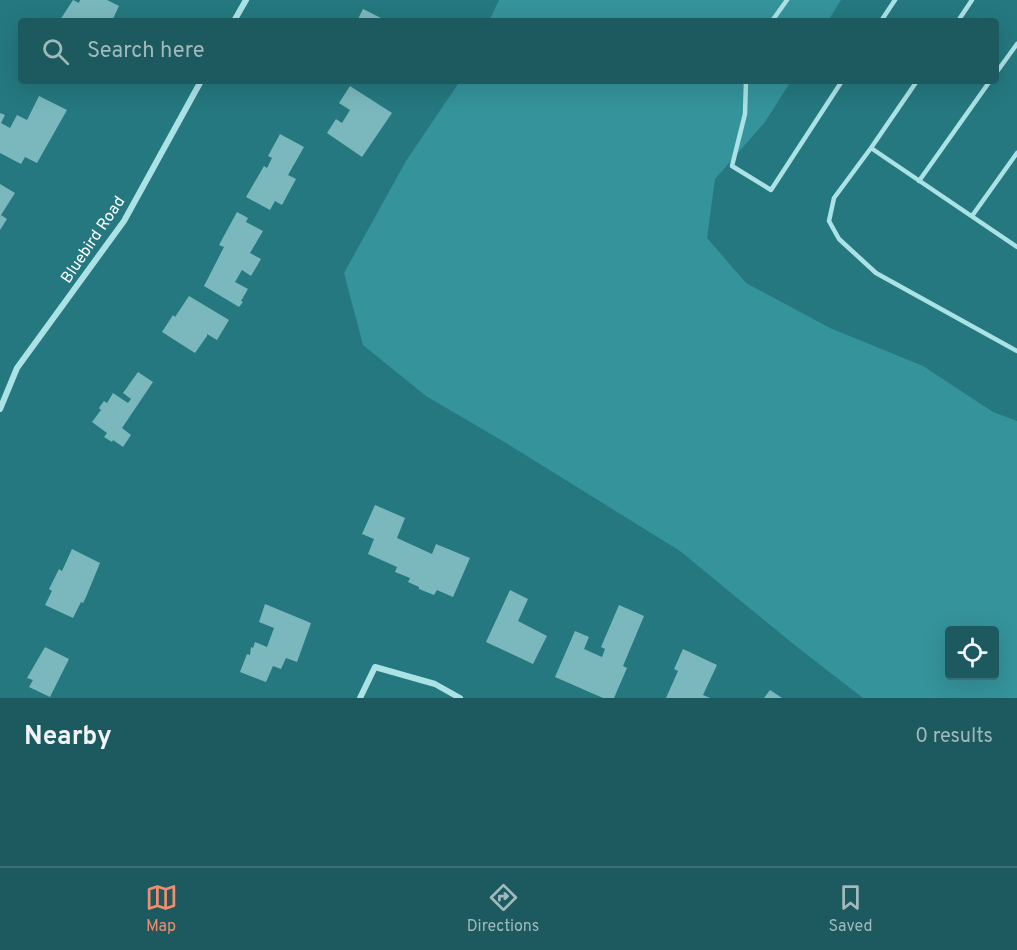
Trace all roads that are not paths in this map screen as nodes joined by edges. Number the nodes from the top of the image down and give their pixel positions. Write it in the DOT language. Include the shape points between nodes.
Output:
graph roads {
  1 [pos="246,0"];
  2 [pos="787,0"];
  3 [pos="895,0"];
  4 [pos="972,0"];
  5 [pos="236,18"];
  6 [pos="774,18"];
  7 [pos="883,18"];
  8 [pos="960,18"];
  9 [pos="1017,44"];
  10 [pos="999,69"];
  11 [pos="199,84"];
  12 [pos="746,84"];
  13 [pos="840,84"];
  14 [pos="915,84"];
  15 [pos="988,84"];
  16 [pos="871,148"];
  17 [pos="1017,153"];
  18 [pos="919,181"];
  19 [pos="972,216"];
  20 [pos="1017,247"];
  21 [pos="1017,351"];
  22 [pos="0,409"];
  23 [pos="360,698"];
  24 [pos="460,698"];
  1 -- 5 [label="street"];
  2 -- 6 [label="lane"];
  3 -- 7 [label="lane"];
  4 -- 8 [label="lane"];
  9 -- 10 [label="lane"];
  11 -- 22 [label="street, Bluebird Road" via="124,221 17,368"];
  12 -- 13 [label="lane" via="745,114 732,166 771,190"];
  14 -- 16 [label="lane"];
  15 -- 18 [label="lane"];
  16 -- 18 [label="lane"];
  16 -- 21 [label="lane" via="834,198 829,221 839,239 876,273"];
  17 -- 19 [label="lane"];
  18 -- 19 [label="lane"];
  19 -- 20 [label="lane"];
  23 -- 24 [label="street" via="375,667 435,684"];
}
